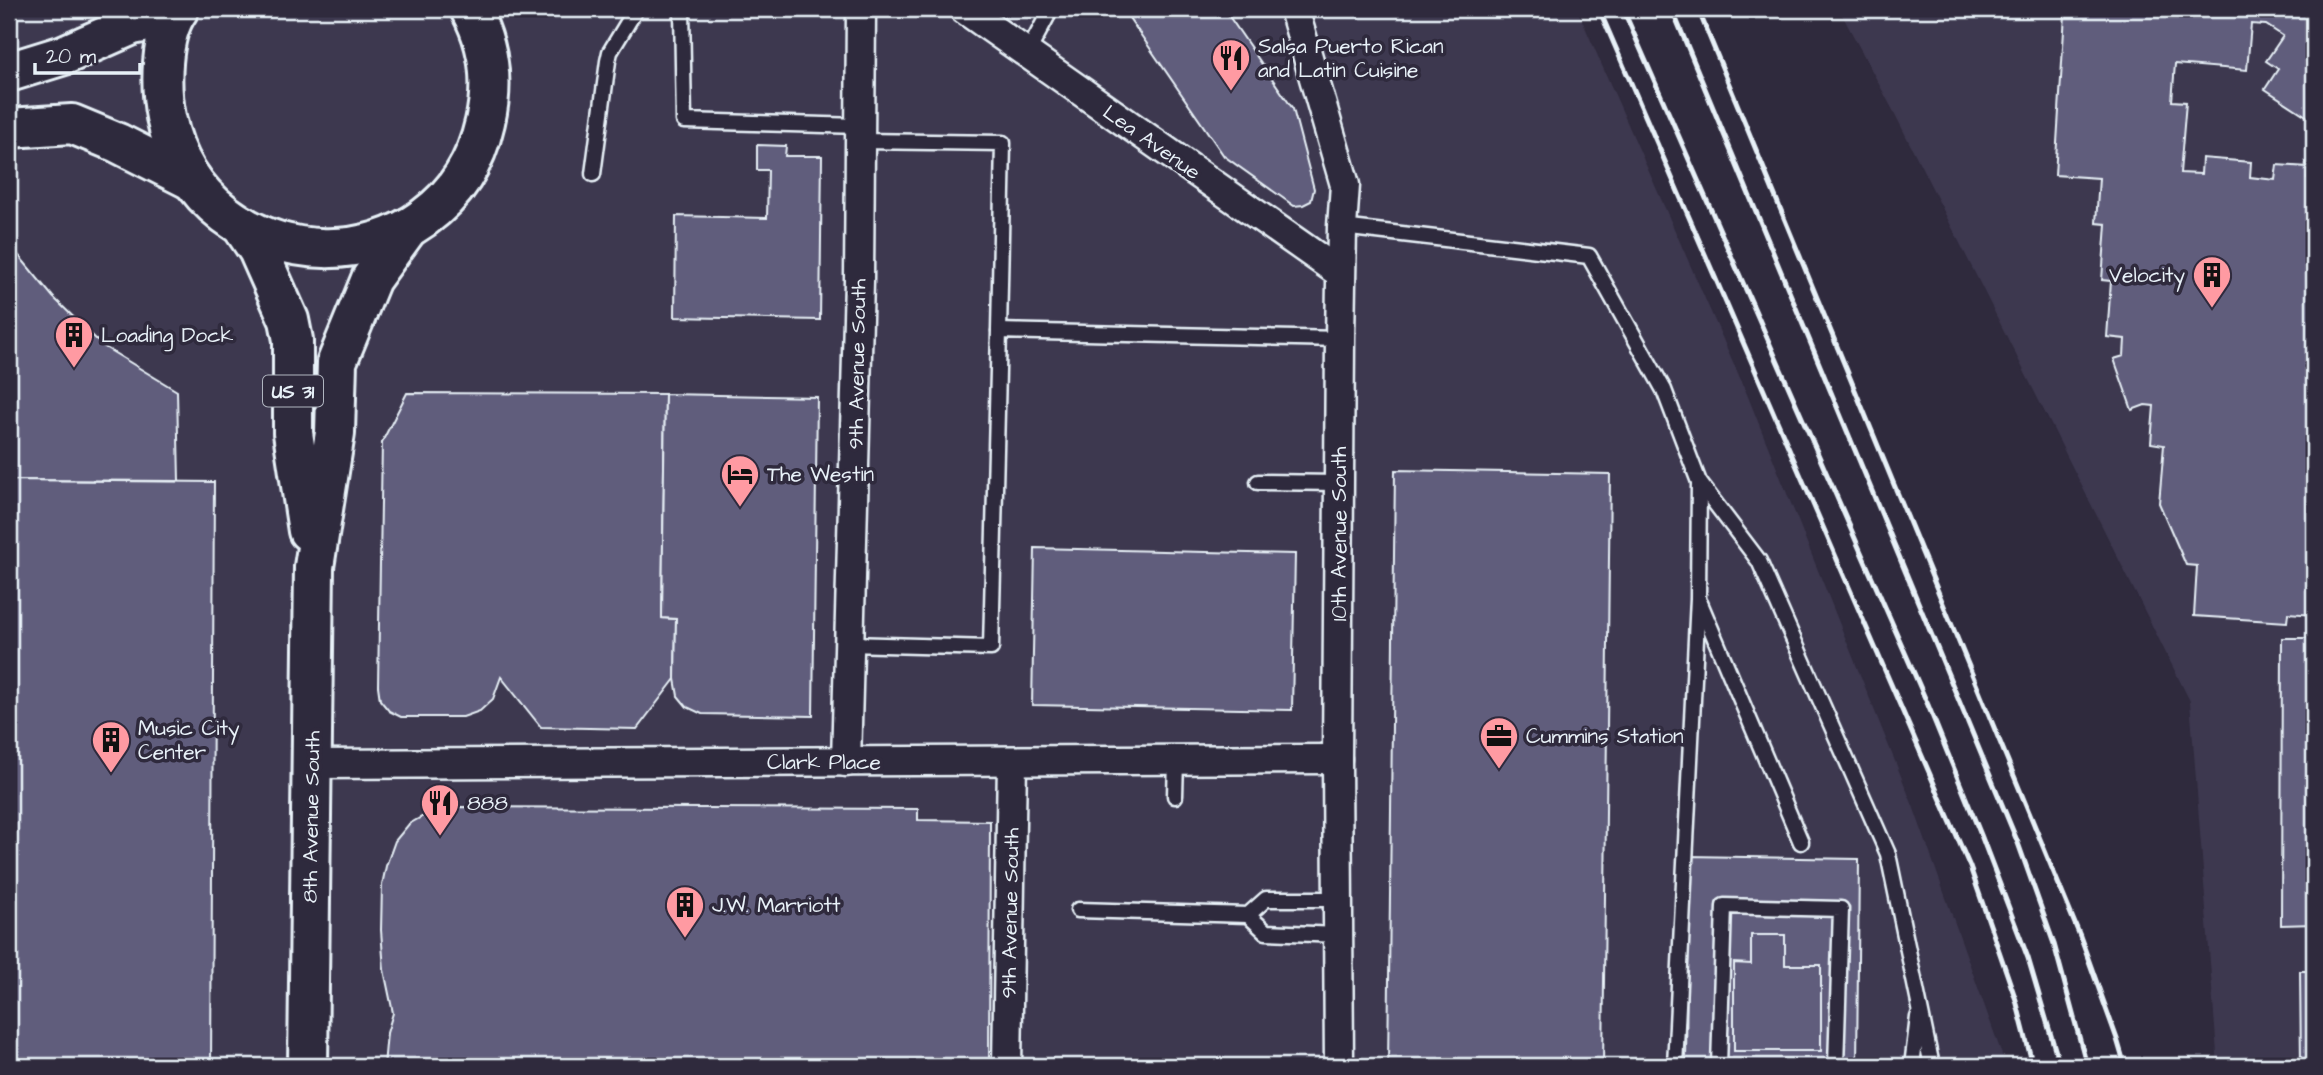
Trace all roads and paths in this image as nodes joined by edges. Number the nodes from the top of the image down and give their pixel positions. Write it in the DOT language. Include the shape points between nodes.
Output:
graph roads {
  1 [pos="470,9"];
  2 [pos="636,9"];
  3 [pos="682,9"];
  4 [pos="861,9"];
  5 [pos="964,9"];
  6 [pos="1051,9"];
  7 [pos="1294,9"];
  8 [pos="176,13"];
  9 [pos="1027,54"];
  10 [pos="9,72"];
  11 [pos="9,128"];
  12 [pos="860,133"];
  13 [pos="593,174"];
  14 [pos="193,181"];
  15 [pos="241,225"];
  16 [pos="1342,227"];
  17 [pos="408,228"];
  18 [pos="1340,274"];
  19 [pos="999,331"];
  20 [pos="1340,339"];
  21 [pos="1258,482"];
  22 [pos="1699,482"];
  23 [pos="1339,483"];
  24 [pos="314,568"];
  25 [pos="1698,598"];
  26 [pos="849,644"];
  27 [pos="1337,759"];
  28 [pos="1176,760"];
  29 [pos="1012,761"];
  30 [pos="846,762"];
  31 [pos="312,764"];
  32 [pos="1175,796"];
  33 [pos="1801,842"];
  34 [pos="1338,899"];
  35 [pos="1079,910"];
  36 [pos="1248,915"];
  37 [pos="1338,935"];
  38 [pos="1920,1006"];
  39 [pos="308,1066"];
  40 [pos="1007,1066"];
  41 [pos="1339,1066"];
  42 [pos="1675,1066"];
  43 [pos="1719,1066"];
  44 [pos="1836,1066"];
  45 [pos="1912,1066"];
  46 [pos="1932,1066"];
  1 -- 17 [label="main road, US 31" via="489,63 490,102 481,140 464,175 439,205"];
  2 -- 13 [label="lane" via="610,52"];
  3 -- 12 [label="lane" via="684,121"];
  4 -- 12 [label="street, 9th Avenue South"];
  5 -- 9 [label="street, Lea Avenue"];
  6 -- 9 [label="lane"];
  7 -- 16 [label="street, 10th Avenue South" via="1345,186"];
  8 -- 10 [label="main road"];
  8 -- 14 [label="main road, US 31" via="166,46 161,93 171,139"];
  9 -- 18 [label="street, Lea Avenue"];
  11 -- 14 [label="main road" via="72,124"];
  12 -- 19 [label="lane" via="1003,143"];
  12 -- 26 [label="street, 9th Avenue South"];
  14 -- 15 [label="main road, US 31" via="214,206"];
  15 -- 17 [label="main road" via="281,243 323,250 367,244"];
  15 -- 24 [label="main road, 8th Avenue South / US 31" via="258,250 289,320 293,433"];
  16 -- 18 [label="street, 10th Avenue South"];
  16 -- 22 [label="lane" via="1589,256 1664,390"];
  17 -- 24 [label="main road, 8th Avenue South / US 31" via="371,279 337,362 335,433"];
  18 -- 20 [label="street, 10th Avenue South"];
  19 -- 20 [label="lane"];
  19 -- 26 [label="lane" via="991,648"];
  20 -- 23 [label="street, 10th Avenue South"];
  21 -- 23 [label="lane"];
  22 -- 25 [label="lane"];
  22 -- 38 [label="lane" via="1759,561 1888,853"];
  23 -- 27 [label="street, 10th Avenue South"];
  24 -- 31 [label="main road, 8th Avenue South / US 31"];
  25 -- 33 [label="lane"];
  25 -- 42 [label="lane"];
  26 -- 30 [label="street, 9th Avenue South"];
  27 -- 28 [label="street, Clark Place"];
  27 -- 34 [label="street, 10th Avenue South"];
  28 -- 29 [label="street, Clark Place"];
  28 -- 32 [label="lane"];
  29 -- 30 [label="street, Clark Place"];
  29 -- 40 [label="street, 9th Avenue South"];
  30 -- 31 [label="street, Clark Place"];
  31 -- 39 [label="main road, 8th Avenue South / US 31"];
  34 -- 36 [label="lane" via="1266,899"];
  34 -- 37 [label="street, 10th Avenue South"];
  35 -- 36 [label="lane"];
  36 -- 37 [label="lane" via="1266,932"];
  37 -- 41 [label="street, 10th Avenue South"];
  38 -- 45 [label="lane"];
  38 -- 46 [label="lane"];
  43 -- 44 [label="lane" via="1724,906 1841,909"];
}
